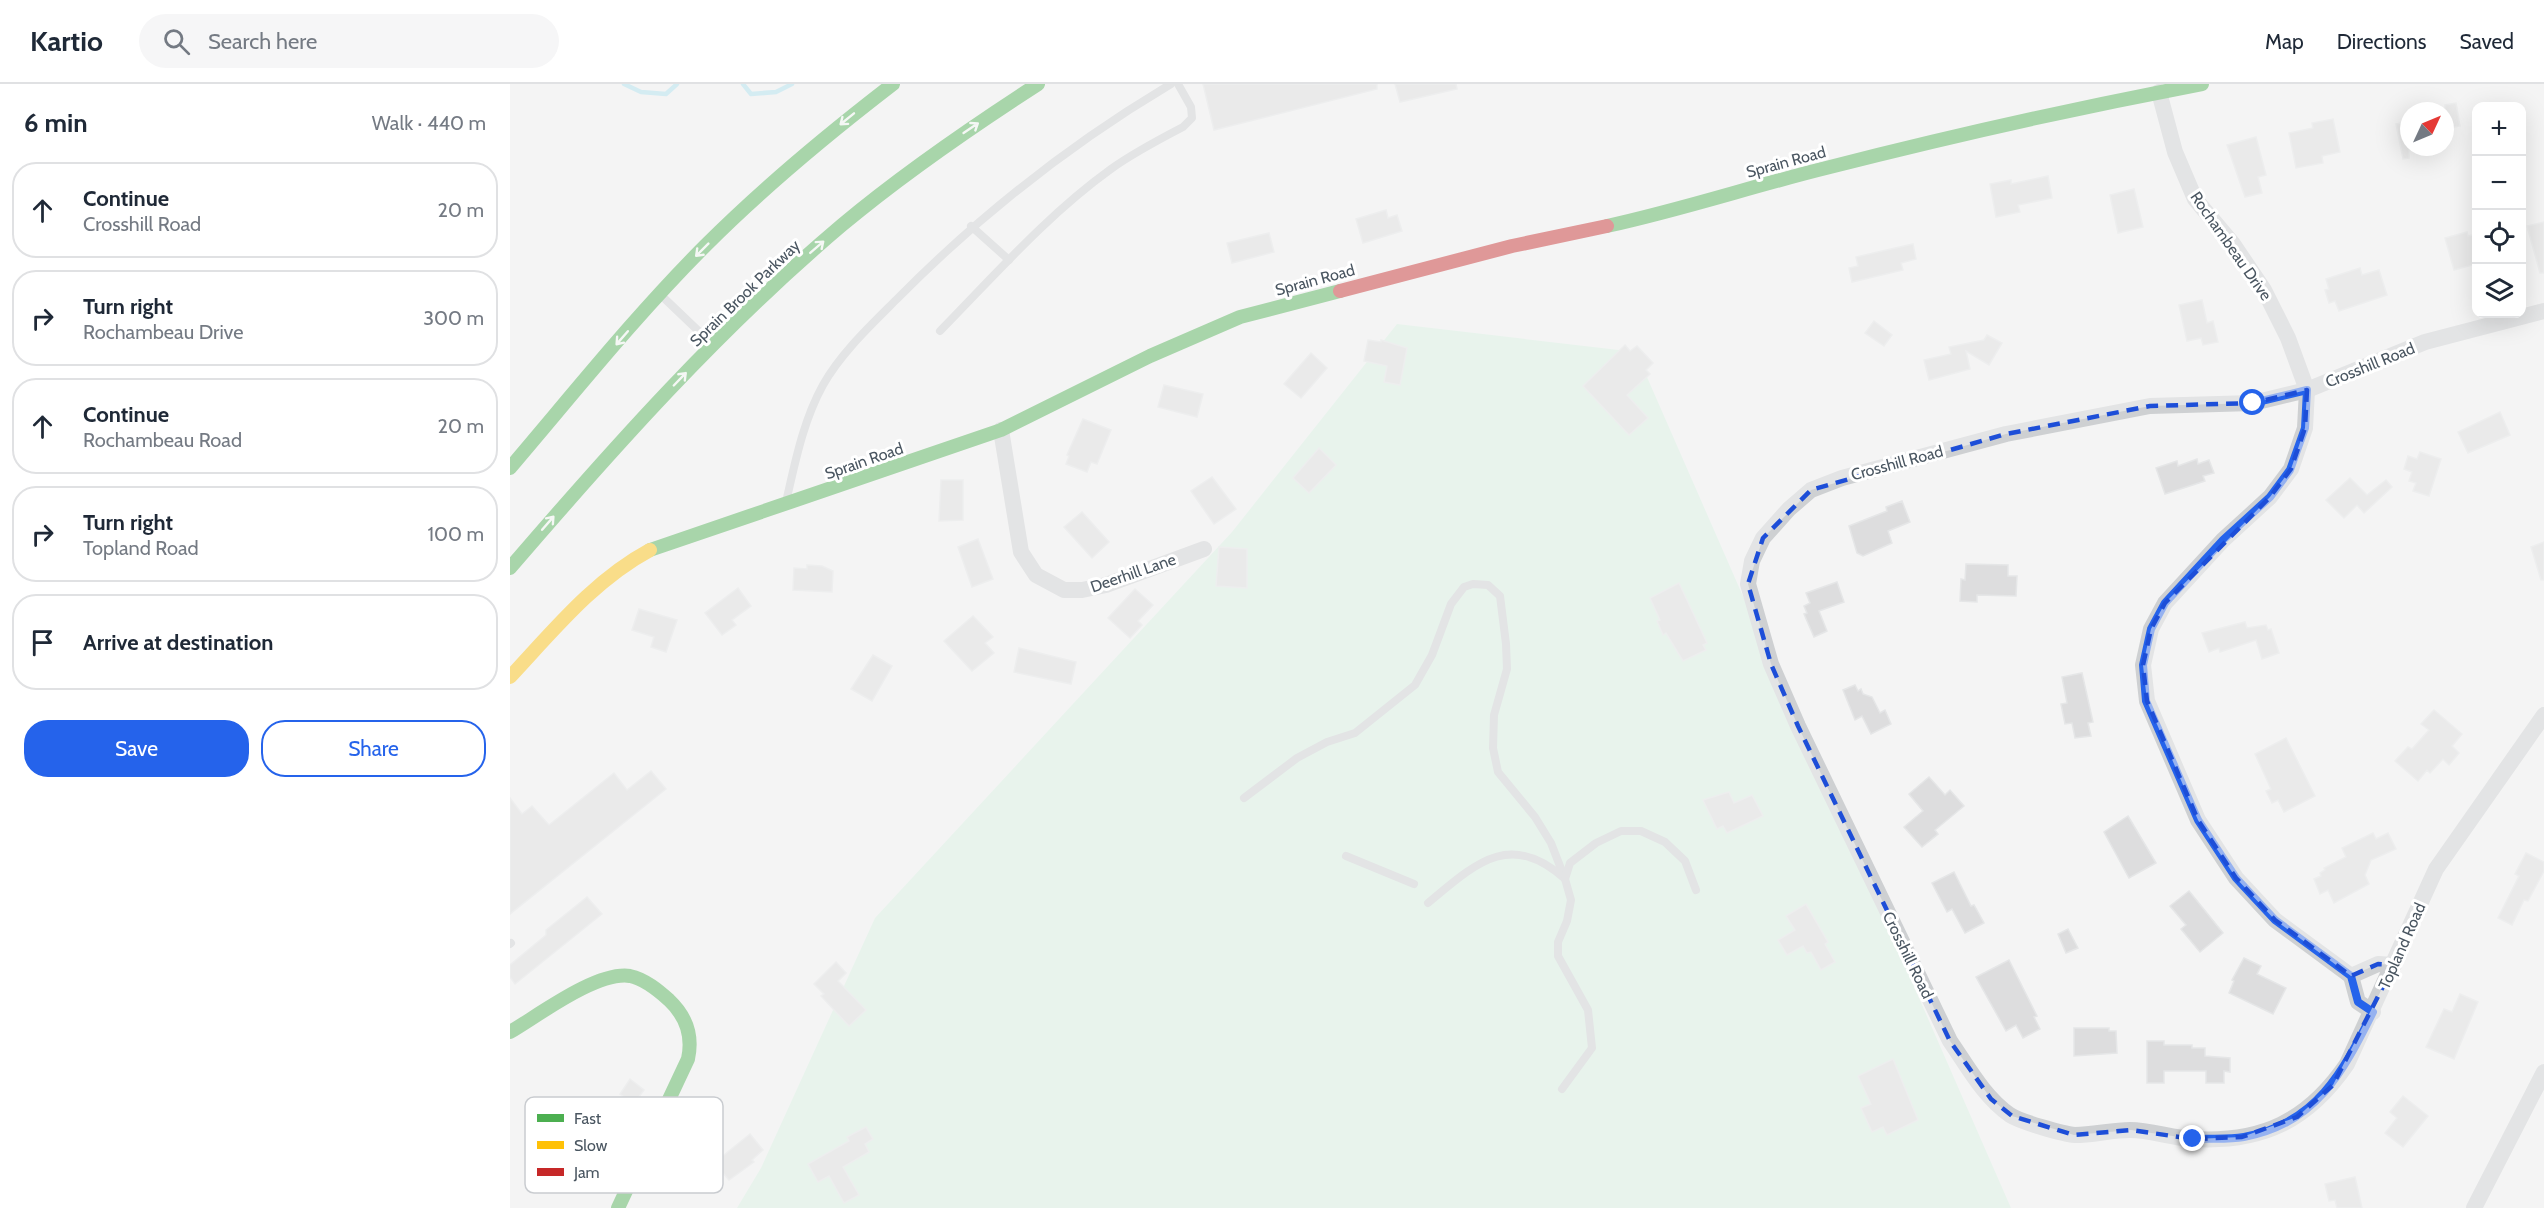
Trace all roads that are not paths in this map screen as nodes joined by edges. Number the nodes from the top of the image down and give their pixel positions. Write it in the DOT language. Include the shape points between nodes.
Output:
graph roads {
  1 [pos="893,84"];
  2 [pos="1038,84"];
  3 [pos="1171,84"];
  4 [pos="1178,84"];
  5 [pos="2202,84"];
  6 [pos="2158,92"];
  7 [pos="971,226"];
  8 [pos="1009,260"];
  9 [pos="661,294"];
  10 [pos="2544,311"];
  11 [pos="940,331"];
  12 [pos="714,345"];
  13 [pos="2307,390"];
  14 [pos="1001,430"];
  15 [pos="510,468"];
  16 [pos="785,505"];
  17 [pos="1204,549"];
  18 [pos="510,567"];
  19 [pos="510,677"];
  20 [pos="2544,715"];
  21 [pos="1244,798"];
  22 [pos="1346,856"];
  23 [pos="1565,879"];
  24 [pos="1414,884"];
  25 [pos="1696,890"];
  26 [pos="1428,903"];
  27 [pos="2394,964"];
  28 [pos="2351,976"];
  29 [pos="1933,1006"];
  30 [pos="2373,1012"];
  31 [pos="510,1032"];
  32 [pos="2544,1072"];
  33 [pos="1562,1089"];
  34 [pos="672,1097"];
  35 [pos="625,1193"];
  36 [pos="618,1208"];
  37 [pos="2474,1208"];
  1 -- 9 [label="main road, one-way" via="762,192"];
  12 -- 2 [label="main road, Sprain Brook Parkway, one-way" via="806,257 896,182"];
  3 -- 7 [label="lane" via="1118,115"];
  4 -- 8 [label="lane" via="1191,107 1192,118 1112,168 1072,199"];
  5 -- 6 [label="main road, Sprain Road"];
  6 -- 13 [label="street, Rochambeau Drive" via="2175,152 2195,199 2233,244 2264,290 2288,338"];
  6 -- 14 [label="main road, Sprain Road" via="2036,116 1666,213 1512,246 1240,317 1150,356"];
  7 -- 8 [label="lane"];
  7 -- 16 [label="lane" via="863,334 823,384 796,455"];
  8 -- 11 [label="lane"];
  9 -- 12 [label="lane"];
  9 -- 15 [label="main road, one-way"];
  10 -- 13 [label="street, Crosshill Road" via="2426,342"];
  18 -- 12 [label="main road, Sprain Brook Parkway, one-way" via="632,429"];
  13 -- 28 [label="street, Rochambeau Drive" via="2305,428 2290,470 2270,497 2223,540 2165,603 2151,629 2143,665 2146,701 2194,810 2236,878 2275,920"];
  13 -- 29 [label="street, Crosshill Road" via="2253,403 2150,406 2006,434 1853,475 1811,490 1763,538 1752,561 1748,584 1771,663"];
  14 -- 16 [label="main road, Sprain Road"];
  14 -- 17 [label="street, Deerhill Lane" via="1021,552 1036,575 1064,590 1082,590"];
  16 -- 19 [label="main road, Sprain Road" via="657,546 622,565 579,603"];
  20 -- 27 [label="street, Topland Road" via="2436,869"];
  21 -- 23 [label="lane" via="1297,758 1354,733 1406,693 1432,655 1451,604 1464,587 1488,585 1500,596 1506,644 1507,669 1494,715 1493,748 1498,772 1535,817 1551,843"];
  22 -- 24 [label="lane"];
  23 -- 25 [label="lane" via="1570,863 1596,843 1621,831 1641,831 1665,842 1685,861"];
  23 -- 26 [label="lane" via="1549,865 1524,854 1500,854 1472,867"];
  23 -- 33 [label="lane" via="1571,900 1568,921 1558,942 1558,956 1588,1010 1592,1048"];
  27 -- 28 [label="street" via="2378,964"];
  27 -- 30 [label="street, Topland Road"];
  28 -- 30 [label="street" via="2358,1002"];
  29 -- 30 [label="street, Topland Road" via="1978,1083 2012,1116 2074,1135 2131,1130 2193,1139 2242,1137 2275,1129 2297,1117 2333,1085"];
  31 -- 34 [label="main road" via="583,989 628,976 648,984 680,1010 692,1041"];
  32 -- 37 [label="street"];
  35 -- 36 [label="main road"];
}
